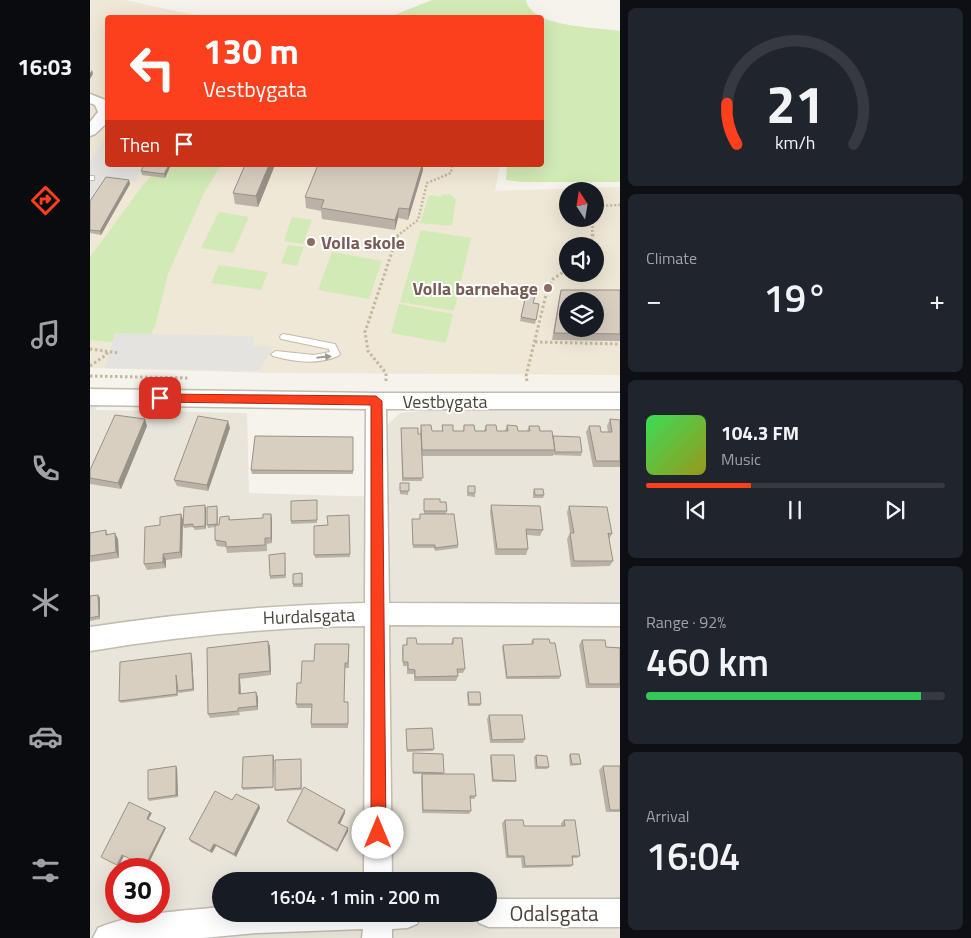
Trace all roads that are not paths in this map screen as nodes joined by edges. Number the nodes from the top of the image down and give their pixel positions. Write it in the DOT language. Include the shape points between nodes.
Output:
graph roads {
  1 [pos="90,98"];
  2 [pos="105,110"];
  3 [pos="284,337"];
  4 [pos="276,354"];
  5 [pos="91,399"];
  6 [pos="376,401"];
  7 [pos="620,401"];
  8 [pos="377,614"];
  9 [pos="620,615"];
  10 [pos="90,640"];
  11 [pos="378,872"];
  12 [pos="497,913"];
  13 [pos="620,913"];
  14 [pos="220,922"];
  15 [pos="108,938"];
  1 -- 2 [label="street" via="101,102"];
  4 -- 3 [label="lane, one-way" via="308,358 335,354 332,346 325,343"];
  5 -- 6 [label="street, Vestbygata"];
  6 -- 7 [label="street, Vestbygata"];
  6 -- 8 [label="street"];
  8 -- 9 [label="street, Hurdalsgata"];
  8 -- 10 [label="street, Hurdalsgata" via="231,620"];
  8 -- 11 [label="street"];
  12 -- 13 [label="street, Odalsgata"];
  14 -- 15 [label="street"];
}
